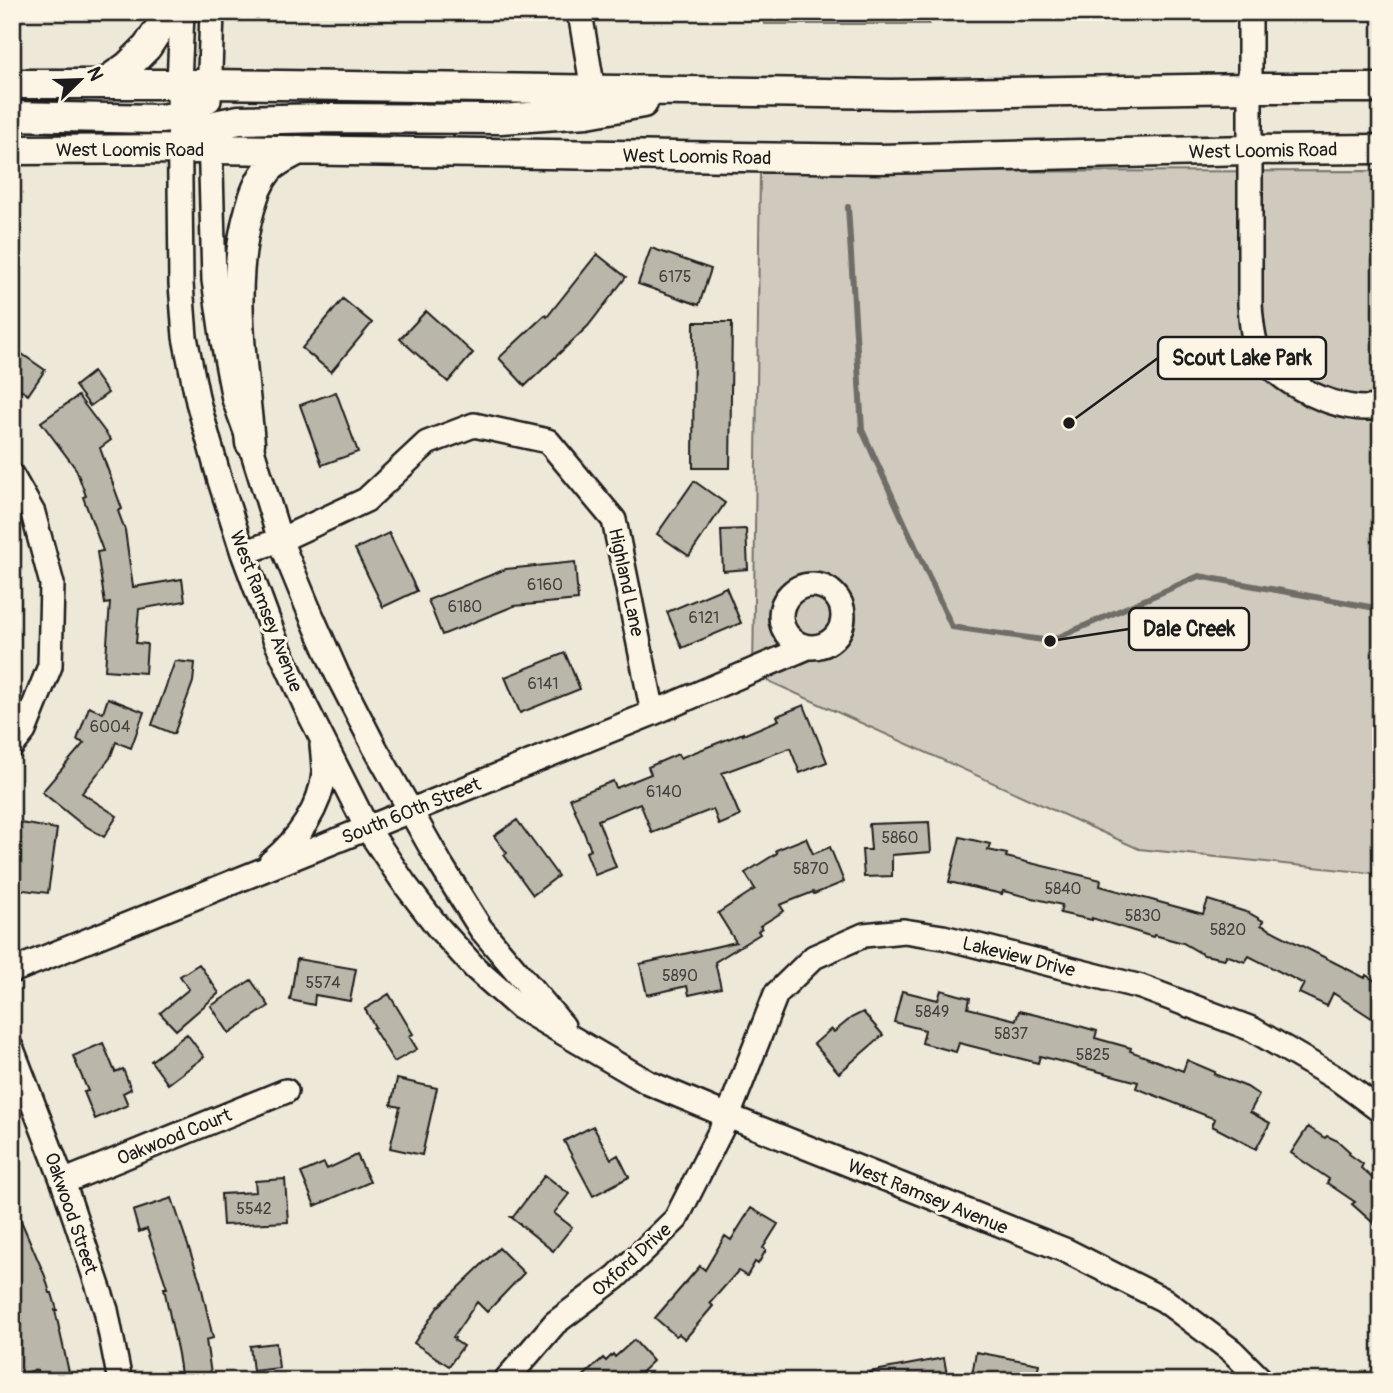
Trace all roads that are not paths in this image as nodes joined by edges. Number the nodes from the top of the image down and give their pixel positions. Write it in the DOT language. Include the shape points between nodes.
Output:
graph roads {
  1 [pos="170,12"];
  2 [pos="182,12"];
  3 [pos="212,12"];
  4 [pos="575,12"];
  5 [pos="1250,12"];
  6 [pos="104,83"];
  7 [pos="12,84"];
  8 [pos="179,84"];
  9 [pos="209,84"];
  10 [pos="1250,88"];
  11 [pos="1381,88"];
  12 [pos="593,90"];
  13 [pos="713,92"];
  14 [pos="12,116"];
  15 [pos="180,118"];
  16 [pos="210,138"];
  17 [pos="181,149"];
  18 [pos="1249,149"];
  19 [pos="1381,149"];
  20 [pos="12,150"];
  21 [pos="300,150"];
  22 [pos="1381,406"];
  23 [pos="250,443"];
  24 [pos="12,476"];
  25 [pos="281,540"];
  26 [pos="243,553"];
  27 [pos="808,647"];
  28 [pos="653,713"];
  29 [pos="322,739"];
  30 [pos="12,746"];
  31 [pos="410,810"];
  32 [pos="368,828"];
  33 [pos="255,874"];
  34 [pos="12,971"];
  35 [pos="576,1041"];
  36 [pos="12,1049"];
  37 [pos="286,1091"];
  38 [pos="1381,1111"];
  39 [pos="728,1116"];
  40 [pos="62,1182"];
  41 [pos="120,1381"];
  42 [pos="505,1381"];
  43 [pos="1262,1381"];
  1 -- 6 [label="main road" via="147,47"];
  2 -- 8 [label="street, West Ramsey Avenue"];
  3 -- 9 [label="street, West Ramsey Avenue"];
  4 -- 12 [label="street" via="581,19"];
  5 -- 10 [label="street"];
  6 -- 7 [label="main road"];
  6 -- 8 [label="main road"];
  8 -- 9 [label="main road"];
  8 -- 15 [label="street, West Ramsey Avenue"];
  9 -- 12 [label="main road"];
  9 -- 15 [label="main road" via="201,103"];
  9 -- 16 [label="street, West Ramsey Avenue"];
  10 -- 11 [label="main road"];
  10 -- 13 [label="main road"];
  10 -- 18 [label="street"];
  12 -- 13 [label="main road"];
  13 -- 16 [label="main road" via="538,117 239,120"];
  14 -- 15 [label="main road"];
  15 -- 17 [label="street, West Ramsey Avenue"];
  16 -- 17 [label="main road, West Loomis Road"];
  16 -- 21 [label="main road, West Loomis Road"];
  16 -- 23 [label="street, West Ramsey Avenue" via="216,292 234,399"];
  17 -- 20 [label="main road, West Loomis Road"];
  17 -- 26 [label="street, West Ramsey Avenue" via="185,337 201,415"];
  18 -- 19 [label="main road, West Loomis Road"];
  18 -- 21 [label="main road, West Loomis Road" via="879,159"];
  18 -- 22 [label="street" via="1250,304 1258,350 1294,386 1326,401 1353,407"];
  21 -- 23 [label="main road" via="266,172 242,239 239,325"];
  23 -- 25 [label="street, West Ramsey Avenue"];
  24 -- 30 [label="street" via="33,513 52,584 50,666 24,731"];
  25 -- 26 [label="street, Highland Lane"];
  25 -- 28 [label="street, Highland Lane" via="366,500 428,443 474,425 548,440 614,520"];
  25 -- 31 [label="street, West Ramsey Avenue" via="337,674"];
  26 -- 29 [label="street, West Ramsey Avenue" via="275,639"];
  27 -- 28 [label="street, South 60th Street"];
  28 -- 31 [label="street, South 60th Street"];
  29 -- 32 [label="street, West Ramsey Avenue"];
  29 -- 33 [label="street" via="324,772 311,814 281,854"];
  31 -- 32 [label="street, South 60th Street"];
  31 -- 35 [label="street, West Ramsey Avenue" via="481,929"];
  32 -- 33 [label="street, South 60th Street"];
  32 -- 35 [label="street, West Ramsey Avenue" via="404,883 475,968 519,1007"];
  33 -- 34 [label="street, South 60th Street"];
  35 -- 39 [label="street, West Ramsey Avenue" via="649,1083"];
  36 -- 40 [label="street, Oakwood Street"];
  37 -- 40 [label="street, Oakwood Court"];
  38 -- 39 [label="street, Lakeview Drive" via="1252,1028 1141,987 904,931 864,935 814,957 776,994"];
  39 -- 42 [label="street, Oxford Drive" via="676,1219 615,1277 555,1324"];
  39 -- 43 [label="street, West Ramsey Avenue" via="1067,1251 1164,1300"];
  40 -- 41 [label="street, Oakwood Street" via="106,1310"];
}
